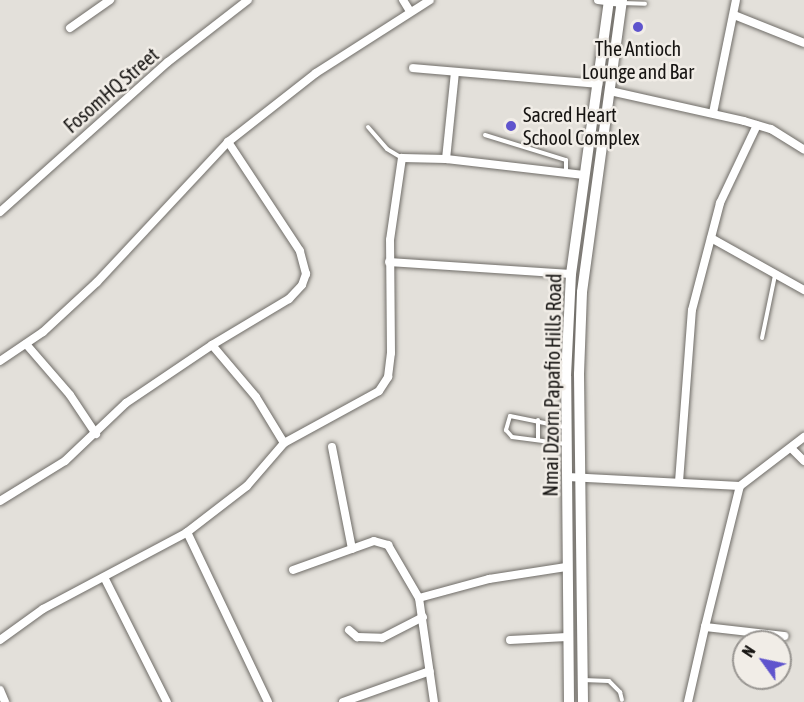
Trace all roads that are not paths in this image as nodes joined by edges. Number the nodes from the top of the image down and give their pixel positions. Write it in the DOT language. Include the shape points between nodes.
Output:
graph roads {
  1 [pos="110,0"];
  2 [pos="248,0"];
  3 [pos="403,0"];
  4 [pos="430,0"];
  5 [pos="606,0"];
  6 [pos="736,0"];
  7 [pos="622,1"];
  8 [pos="636,2"];
  9 [pos="645,4"];
  10 [pos="410,11"];
  11 [pos="734,15"];
  12 [pos="70,28"];
  13 [pos="804,43"];
  14 [pos="413,68"];
  15 [pos="455,72"];
  16 [pos="598,84"];
  17 [pos="610,91"];
  18 [pos="713,113"];
  19 [pos="757,125"];
  20 [pos="368,127"];
  21 [pos="486,135"];
  22 [pos="228,142"];
  23 [pos="804,150"];
  24 [pos="402,158"];
  25 [pos="446,159"];
  26 [pos="566,174"];
  27 [pos="584,175"];
  28 [pos="0,212"];
  29 [pos="711,237"];
  30 [pos="389,262"];
  31 [pos="571,274"];
  32 [pos="775,275"];
  33 [pos="804,290"];
  34 [pos="762,338"];
  35 [pos="26,344"];
  36 [pos="212,345"];
  37 [pos="0,361"];
  38 [pos="538,420"];
  39 [pos="566,428"];
  40 [pos="96,434"];
  41 [pos="804,437"];
  42 [pos="538,440"];
  43 [pos="284,443"];
  44 [pos="567,444"];
  45 [pos="332,447"];
  46 [pos="792,449"];
  47 [pos="804,461"];
  48 [pos="568,477"];
  49 [pos="580,478"];
  50 [pos="679,482"];
  51 [pos="740,486"];
  52 [pos="0,501"];
  53 [pos="187,532"];
  54 [pos="352,549"];
  55 [pos="566,567"];
  56 [pos="293,570"];
  57 [pos="104,577"];
  58 [pos="419,598"];
  59 [pos="423,617"];
  60 [pos="705,627"];
  61 [pos="349,630"];
  62 [pos="732,630"];
  63 [pos="567,637"];
  64 [pos="0,640"];
  65 [pos="510,640"];
  66 [pos="430,671"];
  67 [pos="583,680"];
  68 [pos="0,690"];
  69 [pos="622,700"];
  70 [pos="5,702"];
  71 [pos="167,702"];
  72 [pos="268,702"];
  73 [pos="343,702"];
  74 [pos="434,702"];
  75 [pos="569,702"];
  76 [pos="583,702"];
  77 [pos="688,702"];
  1 -- 12 [label="street"];
  2 -- 28 [label="street, FosomHQ Street" via="168,62"];
  3 -- 10 [label="street"];
  4 -- 10 [label="street"];
  5 -- 7 [label="street"];
  5 -- 16 [label="street, Nmai Dzorn Papafio Hills Road"];
  6 -- 11 [label="street"];
  7 -- 8 [label="lane"];
  7 -- 17 [label="street, Nmai Dzorn Papafio Hills Road"];
  8 -- 9 [label="lane"];
  10 -- 22 [label="street" via="316,74"];
  11 -- 13 [label="street"];
  11 -- 18 [label="street"];
  14 -- 15 [label="street"];
  15 -- 16 [label="street"];
  15 -- 25 [label="street"];
  16 -- 27 [label="street, Nmai Dzorn Papafio Hills Road"];
  17 -- 18 [label="street"];
  17 -- 49 [label="street, Nmai Dzorn Papafio Hills Road" via="582,292"];
  18 -- 19 [label="street"];
  19 -- 23 [label="street"];
  19 -- 29 [label="street" via="720,203"];
  20 -- 24 [label="lane" via="387,149"];
  21 -- 26 [label="lane" via="566,160"];
  22 -- 35 [label="street" via="134,245 60,317"];
  22 -- 36 [label="street" via="300,251 306,274 289,299"];
  24 -- 25 [label="street"];
  24 -- 30 [label="street"];
  25 -- 26 [label="street"];
  26 -- 27 [label="street"];
  27 -- 31 [label="street, Nmai Dzorn Papafio Hills Road"];
  29 -- 32 [label="street"];
  29 -- 50 [label="street" via="692,310"];
  30 -- 31 [label="street"];
  30 -- 43 [label="street" via="391,353 384,385"];
  31 -- 39 [label="street, Nmai Dzorn Papafio Hills Road"];
  32 -- 33 [label="street"];
  32 -- 34 [label="lane"];
  35 -- 37 [label="street"];
  35 -- 40 [label="street"];
  36 -- 40 [label="street" via="126,403"];
  36 -- 43 [label="street" via="256,397"];
  38 -- 39 [label="lane"];
  38 -- 42 [label="lane"];
  38 -- 42 [label="lane" via="510,416 506,430 512,437"];
  39 -- 44 [label="street, Nmai Dzorn Papafio Hills Road"];
  40 -- 52 [label="street" via="64,461"];
  41 -- 46 [label="street"];
  42 -- 44 [label="lane"];
  43 -- 53 [label="street" via="247,486 199,519"];
  44 -- 48 [label="street, Nmai Dzorn Papafio Hills Road"];
  45 -- 54 [label="street"];
  46 -- 47 [label="street"];
  46 -- 51 [label="street"];
  48 -- 49 [label="street"];
  48 -- 55 [label="street, Nmai Dzorn Papafio Hills Road"];
  49 -- 50 [label="street"];
  49 -- 67 [label="street, Nmai Dzorn Papafio Hills Road"];
  50 -- 51 [label="street"];
  51 -- 60 [label="street"];
  53 -- 57 [label="street"];
  53 -- 72 [label="street"];
  54 -- 56 [label="street"];
  54 -- 58 [label="street" via="374,542 388,545"];
  55 -- 58 [label="street" via="489,579"];
  55 -- 63 [label="street, Nmai Dzorn Papafio Hills Road"];
  57 -- 64 [label="street" via="43,609"];
  57 -- 71 [label="street"];
  58 -- 59 [label="street"];
  59 -- 61 [label="street" via="382,638 357,637"];
  59 -- 66 [label="street"];
  60 -- 62 [label="street"];
  60 -- 77 [label="street"];
  63 -- 65 [label="street"];
  63 -- 75 [label="street, Nmai Dzorn Papafio Hills Road"];
  66 -- 73 [label="street"];
  66 -- 74 [label="street"];
  67 -- 69 [label="lane" via="609,681"];
  67 -- 76 [label="street, Nmai Dzorn Papafio Hills Road"];
  68 -- 70 [label="street"];
}
